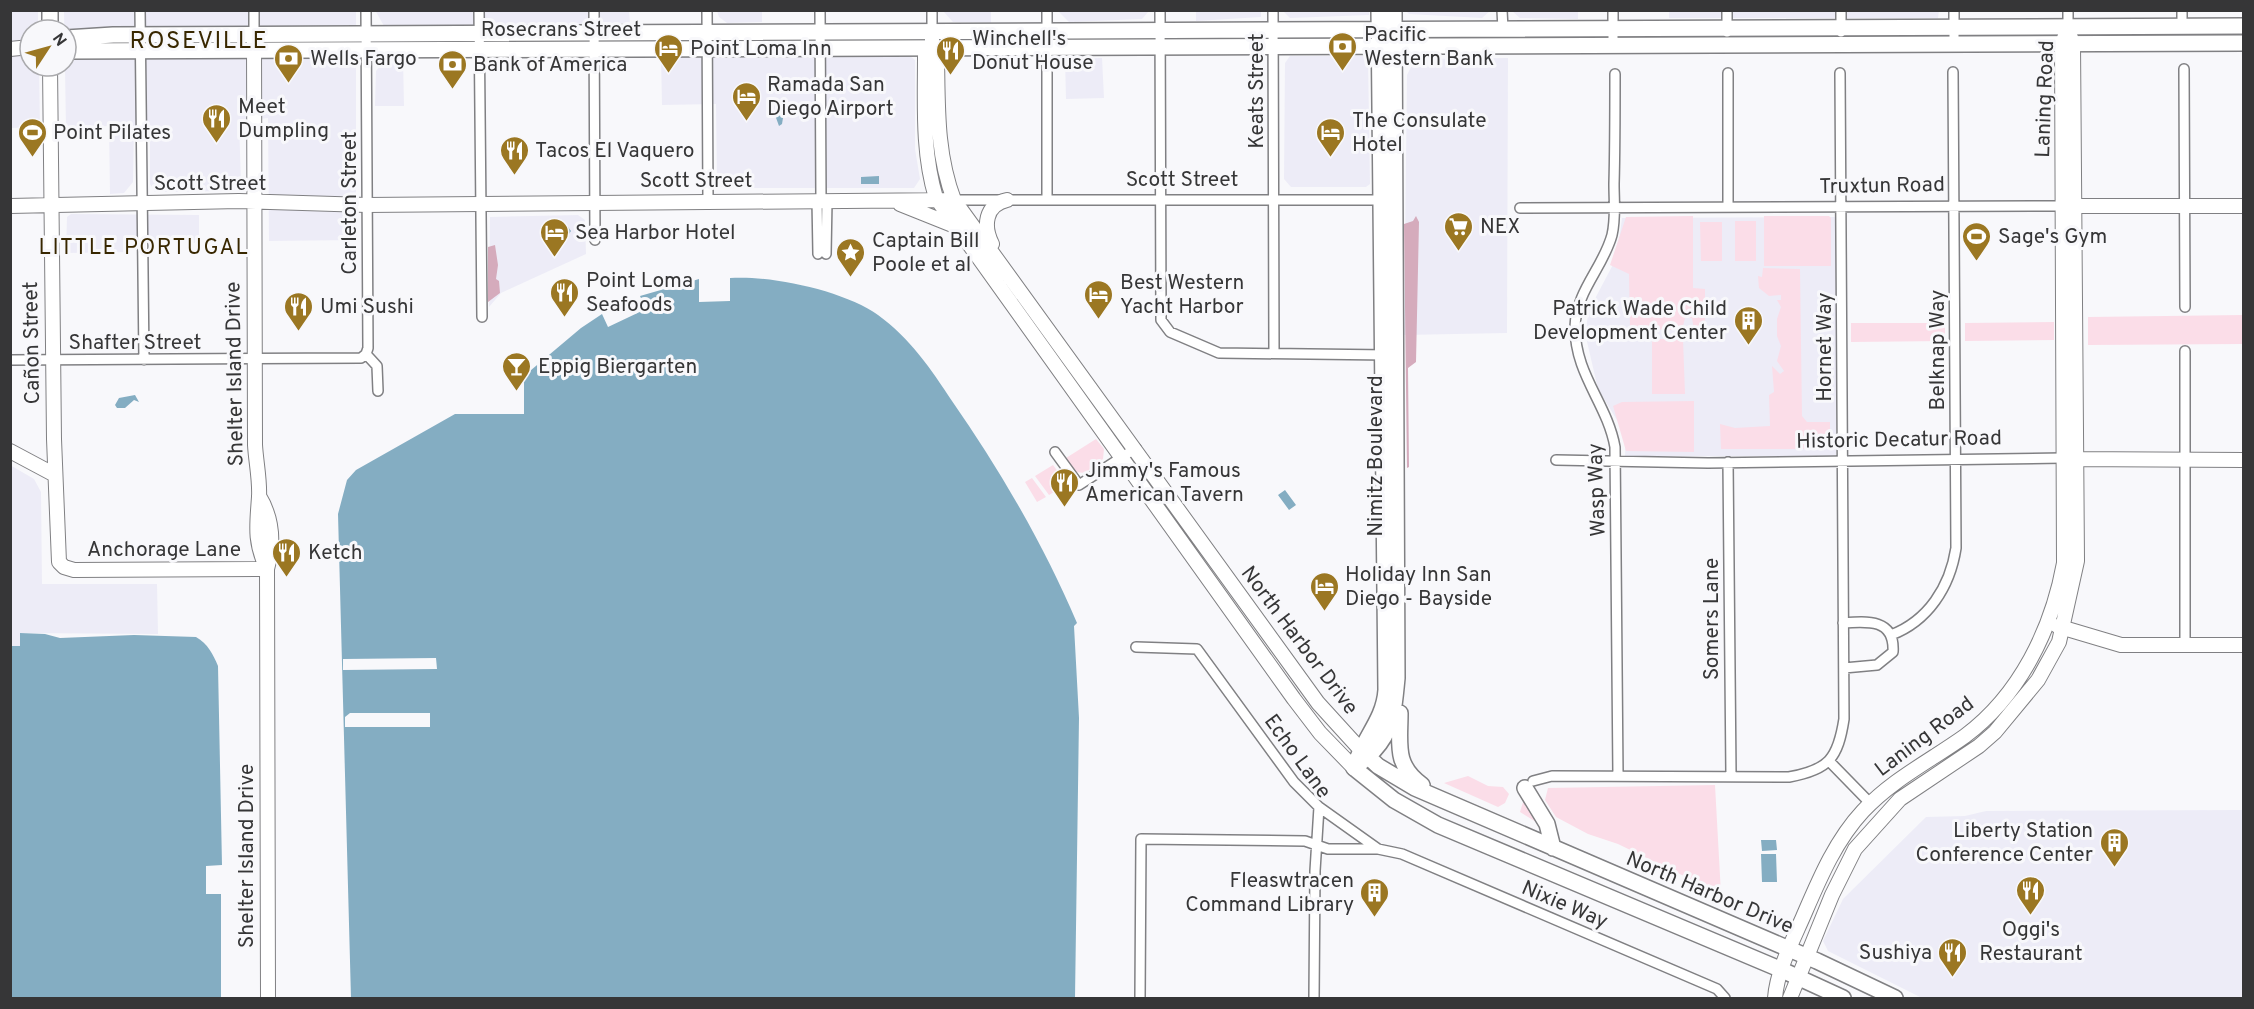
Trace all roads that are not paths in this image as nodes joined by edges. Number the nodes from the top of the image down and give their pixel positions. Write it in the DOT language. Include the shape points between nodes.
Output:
graph roads {
  1 [pos="140,10"];
  2 [pos="254,10"];
  3 [pos="366,10"];
  4 [pos="479,10"];
  5 [pos="594,10"];
  6 [pos="707,10"];
  7 [pos="820,10"];
  8 [pos="932,10"];
  9 [pos="1047,10"];
  10 [pos="1160,10"];
  11 [pos="1273,10"];
  12 [pos="1379,10"];
  13 [pos="1394,10"];
  14 [pos="1502,10"];
  15 [pos="1613,10"];
  16 [pos="1727,10"];
  17 [pos="1841,10"];
  18 [pos="1954,10"];
  19 [pos="2068,10"];
  20 [pos="2182,10"];
  21 [pos="2182,26"];
  22 [pos="2244,26"];
  23 [pos="2068,27"];
  24 [pos="1954,28"];
  25 [pos="1387,29"];
  26 [pos="1503,29"];
  27 [pos="1273,30"];
  28 [pos="1160,31"];
  29 [pos="820,32"];
  30 [pos="932,32"];
  31 [pos="1047,32"];
  32 [pos="594,33"];
  33 [pos="707,33"];
  34 [pos="367,34"];
  35 [pos="480,34"];
  36 [pos="140,35"];
  37 [pos="1841,36"];
  38 [pos="1613,37"];
  39 [pos="1727,37"];
  40 [pos="78,38"];
  41 [pos="254,42"];
  42 [pos="2244,43"];
  43 [pos="2068,44"];
  44 [pos="1954,45"];
  45 [pos="1274,46"];
  46 [pos="1387,46"];
  47 [pos="1047,47"];
  48 [pos="1161,47"];
  49 [pos="932,48"];
  50 [pos="594,49"];
  51 [pos="707,49"];
  52 [pos="820,49"];
  53 [pos="480,50"];
  54 [pos="78,51"];
  55 [pos="367,51"];
  56 [pos="140,52"];
  57 [pos="2184,69"];
  58 [pos="1953,72"];
  59 [pos="1728,73"];
  60 [pos="1840,73"];
  61 [pos="1615,74"];
  62 [pos="50,78"];
  63 [pos="936,198"];
  64 [pos="822,200"];
  65 [pos="881,200"];
  66 [pos="954,200"];
  67 [pos="1007,200"];
  68 [pos="1047,200"];
  69 [pos="1161,200"];
  70 [pos="1275,200"];
  71 [pos="1382,200"];
  72 [pos="708,201"];
  73 [pos="480,202"];
  74 [pos="594,202"];
  75 [pos="140,203"];
  76 [pos="254,203"];
  77 [pos="51,205"];
  78 [pos="367,205"];
  79 [pos="1954,205"];
  80 [pos="10,206"];
  81 [pos="1842,206"];
  82 [pos="2068,206"];
  83 [pos="2244,206"];
  84 [pos="1728,207"];
  85 [pos="2185,207"];
  86 [pos="1520,208"];
  87 [pos="1615,208"];
  88 [pos="956,227"];
  89 [pos="595,240"];
  90 [pos="822,254"];
  91 [pos="1000,260"];
  92 [pos="2185,307"];
  93 [pos="483,317"];
  94 [pos="2185,351"];
  95 [pos="1274,352"];
  96 [pos="366,354"];
  97 [pos="1389,355"];
  98 [pos="254,359"];
  99 [pos="10,360"];
  100 [pos="144,360"];
  101 [pos="52,361"];
  102 [pos="378,391"];
  103 [pos="1136,448"];
  104 [pos="10,451"];
  105 [pos="1055,452"];
  106 [pos="1121,456"];
  107 [pos="1956,458"];
  108 [pos="2069,459"];
  109 [pos="1556,460"];
  110 [pos="1616,460"];
  111 [pos="2186,460"];
  112 [pos="2244,460"];
  113 [pos="1843,461"];
  114 [pos="1728,462"];
  115 [pos="55,475"];
  116 [pos="267,569"];
  117 [pos="1844,623"];
  118 [pos="2049,624"];
  119 [pos="2063,627"];
  120 [pos="1891,635"];
  121 [pos="2244,645"];
  122 [pos="2185,646"];
  123 [pos="1136,647"];
  124 [pos="1844,668"];
  125 [pos="1397,678"];
  126 [pos="1364,753"];
  127 [pos="1830,762"];
  128 [pos="1354,768"];
  129 [pos="1731,775"];
  130 [pos="1618,776"];
  131 [pos="1529,785"];
  132 [pos="1438,798"];
  133 [pos="1871,804"];
  134 [pos="1318,807"];
  135 [pos="1316,845"];
  136 [pos="1553,848"];
  137 [pos="1383,849"];
  138 [pos="1790,949"];
  139 [pos="1807,957"];
  140 [pos="1782,970"];
  141 [pos="1799,977"];
  142 [pos="268,999"];
  143 [pos="1140,999"];
  144 [pos="1314,999"];
  145 [pos="1725,999"];
  146 [pos="1774,999"];
  147 [pos="1790,999"];
  148 [pos="1843,999"];
  149 [pos="1895,999"];
  1 -- 36 [label="street"];
  2 -- 41 [label="street"];
  3 -- 34 [label="street, Carleton Street"];
  4 -- 35 [label="street"];
  5 -- 32 [label="street"];
  6 -- 33 [label="street"];
  7 -- 29 [label="street"];
  8 -- 30 [label="street"];
  9 -- 31 [label="street"];
  10 -- 28 [label="street"];
  11 -- 27 [label="street, Keats Street"];
  12 -- 25 [label="main road, Nimitz Boulevard"];
  13 -- 25 [label="main road, Nimitz Boulevard"];
  14 -- 26 [label="street"];
  15 -- 38 [label="street"];
  16 -- 39 [label="street"];
  17 -- 37 [label="street"];
  18 -- 24 [label="street"];
  19 -- 23 [label="street"];
  20 -- 21 [label="street"];
  21 -- 22 [label="main road, Rosecrans Street"];
  21 -- 23 [label="main road, Rosecrans Street"];
  23 -- 24 [label="main road, Rosecrans Street"];
  23 -- 43 [label="main road, Laning Road"];
  24 -- 37 [label="main road, Rosecrans Street"];
  24 -- 44 [label="street"];
  25 -- 26 [label="main road, Rosecrans Street"];
  25 -- 27 [label="main road, Rosecrans Street"];
  25 -- 46 [label="main road, Nimitz Boulevard"];
  26 -- 38 [label="main road, Rosecrans Street"];
  27 -- 28 [label="main road, Rosecrans Street"];
  27 -- 45 [label="street, Keats Street"];
  28 -- 31 [label="main road, Rosecrans Street"];
  28 -- 48 [label="street"];
  29 -- 30 [label="main road, Rosecrans Street"];
  29 -- 33 [label="main road, Rosecrans Street"];
  29 -- 52 [label="street"];
  30 -- 31 [label="main road, Rosecrans Street"];
  30 -- 49 [label="main road, North Harbor Drive"];
  31 -- 47 [label="street"];
  32 -- 33 [label="main road, Rosecrans Street"];
  32 -- 35 [label="main road, Rosecrans Street"];
  32 -- 50 [label="street"];
  33 -- 51 [label="street"];
  34 -- 35 [label="main road, Rosecrans Street"];
  34 -- 41 [label="main road, Rosecrans Street"];
  34 -- 55 [label="street, Carleton Street"];
  35 -- 53 [label="street"];
  36 -- 40 [label="main road, Rosecrans Street"];
  36 -- 41 [label="main road, Rosecrans Street"];
  36 -- 56 [label="street"];
  37 -- 39 [label="main road, Rosecrans Street"];
  37 -- 44 [label="main road, Rosecrans Street"];
  38 -- 39 [label="main road, Rosecrans Street"];
  38 -- 46 [label="main road, Rosecrans Street"];
  41 -- 55 [label="main road, Rosecrans Street"];
  41 -- 56 [label="main road, Rosecrans Street"];
  41 -- 76 [label="main road, Shelter Island Drive"];
  42 -- 43 [label="main road, Rosecrans Street"];
  43 -- 44 [label="main road, Rosecrans Street"];
  43 -- 82 [label="main road, Laning Road"];
  45 -- 46 [label="main road, Rosecrans Street"];
  45 -- 48 [label="main road, Rosecrans Street"];
  45 -- 70 [label="street, Keats Street"];
  46 -- 71 [label="main road, Nimitz Boulevard"];
  46 -- 97 [label="main road, Nimitz Boulevard"];
  47 -- 48 [label="main road, Rosecrans Street"];
  47 -- 49 [label="main road, Rosecrans Street"];
  47 -- 68 [label="street"];
  48 -- 69 [label="street"];
  49 -- 52 [label="main road, Rosecrans Street"];
  49 -- 63 [label="main road, North Harbor Drive" via="925,56 925,136 927,166"];
  49 -- 66 [label="main road, North Harbor Drive" via="937,56 939,137"];
  50 -- 51 [label="main road, Rosecrans Street"];
  50 -- 53 [label="main road, Rosecrans Street"];
  50 -- 74 [label="street"];
  51 -- 52 [label="main road, Rosecrans Street"];
  51 -- 72 [label="street"];
  52 -- 64 [label="street"];
  53 -- 55 [label="main road, Rosecrans Street"];
  53 -- 73 [label="street"];
  54 -- 56 [label="main road, Rosecrans Street"];
  55 -- 78 [label="street, Carleton Street"];
  56 -- 75 [label="street"];
  57 -- 85 [label="street"];
  58 -- 79 [label="street, Belknap Way"];
  59 -- 84 [label="street"];
  60 -- 81 [label="street, Hornet Way"];
  61 -- 87 [label="street, Wasp Way"];
  62 -- 77 [label="main road, Cañon Street"];
  63 -- 65 [label="main road, Scott Street"];
  63 -- 66 [label="main road, Scott Street"];
  63 -- 88 [label="main road, North Harbor Drive"];
  64 -- 65 [label="main road, Scott Street"];
  64 -- 72 [label="main road, Scott Street"];
  64 -- 90 [label="street"];
  65 -- 88 [label="main road" via="916,208"];
  66 -- 67 [label="street, Scott Street"];
  66 -- 91 [label="main road, North Harbor Drive"];
  67 -- 68 [label="street, Scott Street"];
  67 -- 91 [label="main road" via="993,207 987,219"];
  68 -- 69 [label="street, Scott Street"];
  69 -- 70 [label="street, Scott Street"];
  69 -- 95 [label="street" via="1161,320 1170,332 1219,353"];
  70 -- 71 [label="street, Scott Street"];
  70 -- 95 [label="street, Keats Street"];
  71 -- 97 [label="main road, Nimitz Boulevard"];
  72 -- 74 [label="main road, Scott Street"];
  73 -- 74 [label="main road, Scott Street"];
  73 -- 78 [label="main road, Scott Street"];
  73 -- 93 [label="street"];
  74 -- 89 [label="street"];
  75 -- 76 [label="main road, Scott Street"];
  75 -- 77 [label="main road, Scott Street"];
  75 -- 100 [label="street"];
  76 -- 78 [label="main road, Scott Street"];
  76 -- 98 [label="main road, Shelter Island Drive"];
  77 -- 80 [label="main road, Scott Street"];
  77 -- 101 [label="main road, Cañon Street"];
  78 -- 96 [label="street, Carleton Street"];
  79 -- 81 [label="street, Truxtun Road"];
  79 -- 82 [label="street, Truxtun Road"];
  79 -- 107 [label="street, Belknap Way"];
  81 -- 84 [label="street, Truxtun Road"];
  81 -- 113 [label="street, Hornet Way"];
  82 -- 85 [label="main road, Truxtun Road"];
  82 -- 108 [label="main road, Laning Road"];
  83 -- 85 [label="main road, Truxtun Road"];
  84 -- 87 [label="street, Truxtun Road"];
  85 -- 92 [label="street"];
  86 -- 87 [label="street, Truxtun Road"];
  87 -- 110 [label="street, Wasp Way" via="1607,248 1580,299 1575,325 1577,355 1613,434"];
  88 -- 106 [label="main road, North Harbor Drive"];
  91 -- 103 [label="main road, North Harbor Drive"];
  94 -- 111 [label="street"];
  95 -- 97 [label="street" via="1280,356"];
  96 -- 98 [label="street, Shafter Street" via="361,358"];
  96 -- 102 [label="street, Carleton Street" via="377,366"];
  97 -- 125 [label="main road, Nimitz Boulevard"];
  97 -- 126 [label="main road, Nimitz Boulevard" via="1386,690 1379,721"];
  98 -- 100 [label="street, Shafter Street"];
  98 -- 116 [label="main road, Shelter Island Drive" via="259,496 255,520 258,546"];
  99 -- 101 [label="street, Shafter Street"];
  100 -- 101 [label="street, Shafter Street"];
  101 -- 115 [label="main road, Cañon Street"];
  103 -- 106 [label="street"];
  103 -- 126 [label="main road, North Harbor Drive" via="1318,703"];
  104 -- 115 [label="main road"];
  105 -- 106 [label="street" via="1079,485"];
  106 -- 128 [label="main road, North Harbor Drive" via="1308,717"];
  107 -- 108 [label="street, Historic Decatur Road"];
  107 -- 113 [label="street, Historic Decatur Road"];
  107 -- 120 [label="street, Belknap Way" via="1953,566 1933,606 1907,629"];
  108 -- 111 [label="main road, Historic Decatur Road"];
  108 -- 118 [label="main road, Laning Road" via="2064,563"];
  108 -- 119 [label="main road, Laning Road" via="2077,561"];
  109 -- 110 [label="street, Historic Decatur Road"];
  110 -- 114 [label="street, Historic Decatur Road"];
  110 -- 130 [label="street, Wasp Way"];
  111 -- 112 [label="main road, Historic Decatur Road"];
  111 -- 122 [label="street"];
  113 -- 114 [label="street, Historic Decatur Road"];
  113 -- 117 [label="street, Hornet Way"];
  114 -- 129 [label="street, Somers Lane"];
  115 -- 116 [label="main road, Anchorage Lane" via="56,550 66,569"];
  116 -- 142 [label="main road, Shelter Island Drive"];
  117 -- 120 [label="street" via="1877,624"];
  117 -- 124 [label="street, Hornet Way"];
  118 -- 119 [label="main road"];
  118 -- 133 [label="main road, Laning Road" via="2021,676 1986,718 1901,777"];
  119 -- 122 [label="main road" via="2121,645"];
  119 -- 139 [label="main road, Laning Road" via="2054,654 2010,716 1979,746 1900,799 1855,849"];
  120 -- 124 [label="street" via="1893,652 1886,660 1869,667"];
  121 -- 122 [label="main road"];
  123 -- 134 [label="street, Echo Lane" via="1197,649 1294,782"];
  124 -- 127 [label="street, Hornet Way" via="1844,719 1840,745"];
  125 -- 126 [label="main road, Nimitz Boulevard" via="1391,725 1383,741"];
  125 -- 132 [label="main road" via="1402,763 1410,776"];
  126 -- 128 [label="main road, Nimitz Boulevard"];
  126 -- 132 [label="main road, North Harbor Drive" via="1399,779"];
  127 -- 129 [label="street" via="1811,774 1789,777"];
  127 -- 133 [label="street"];
  128 -- 140 [label="main road, North Harbor Drive" via="1394,800 1438,825"];
  129 -- 130 [label="street"];
  130 -- 131 [label="street" via="1552,776"];
  131 -- 136 [label="main road"];
  132 -- 136 [label="main road, North Harbor Drive"];
  133 -- 138 [label="main road, Laning Road" via="1829,860"];
  134 -- 135 [label="street, Echo Lane"];
  134 -- 137 [label="street"];
  135 -- 137 [label="street" via="1328,849"];
  135 -- 143 [label="street" via="1305,841 1142,839"];
  135 -- 144 [label="street, Echo Lane"];
  136 -- 138 [label="main road, North Harbor Drive"];
  137 -- 145 [label="street, Nixie Way" via="1544,913 1717,989"];
  138 -- 139 [label="main road, North Harbor Drive"];
  138 -- 140 [label="main road, Laning Road"];
  139 -- 141 [label="main road, Laning Road"];
  139 -- 149 [label="main road, North Harbor Drive"];
  140 -- 141 [label="main road, North Harbor Drive"];
  140 -- 146 [label="main road, Laning Road"];
  141 -- 147 [label="main road, Laning Road"];
  141 -- 148 [label="main road, North Harbor Drive"];
}
